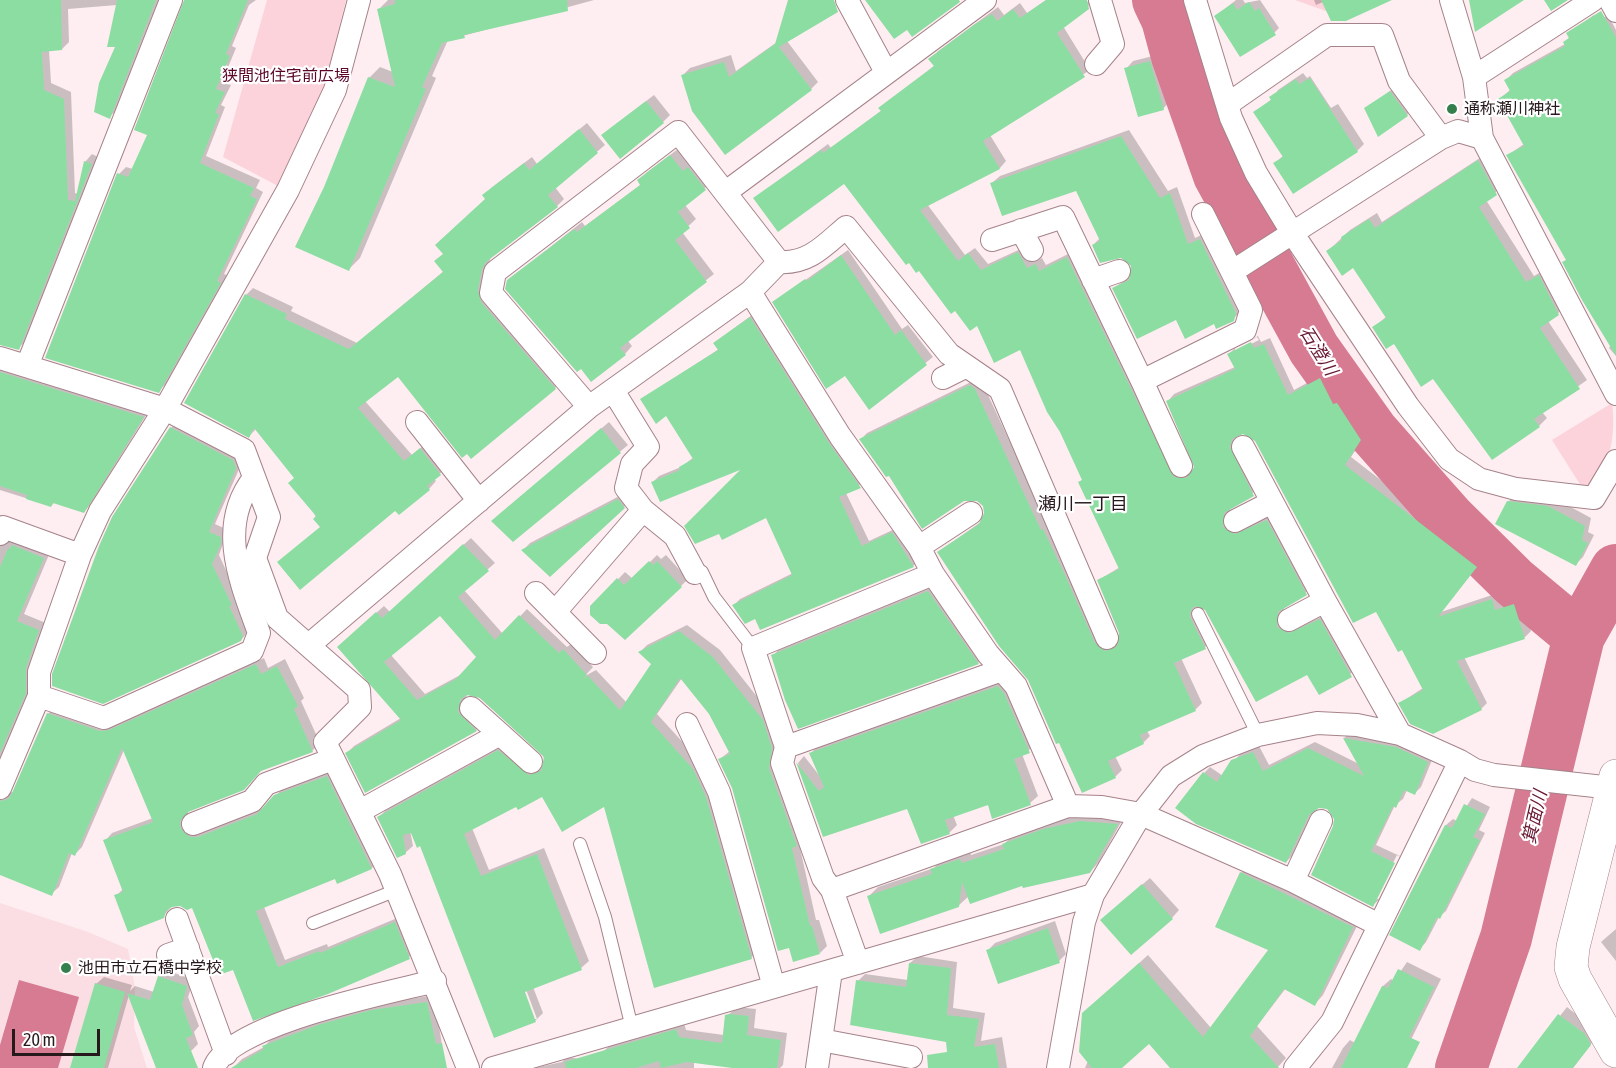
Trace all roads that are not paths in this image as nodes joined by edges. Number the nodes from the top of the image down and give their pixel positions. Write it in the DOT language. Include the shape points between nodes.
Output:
graph roads {
  1 [pos="171,0"];
  2 [pos="359,0"];
  3 [pos="848,0"];
  4 [pos="985,0"];
  5 [pos="1100,0"];
  6 [pos="1196,0"];
  7 [pos="1451,0"];
  8 [pos="1593,0"];
  9 [pos="1610,0"];
  10 [pos="1616,11"];
  11 [pos="1096,64"];
  12 [pos="885,72"];
  13 [pos="1474,77"];
  14 [pos="1228,104"];
  15 [pos="1441,138"];
  16 [pos="1482,138"];
  17 [pos="726,192"];
  18 [pos="1203,214"];
  19 [pos="1022,230"];
  20 [pos="1289,237"];
  21 [pos="992,240"];
  22 [pos="1032,250"];
  23 [pos="779,262"];
  24 [pos="1237,269"];
  25 [pos="1119,271"];
  26 [pos="1093,280"];
  27 [pos="750,292"];
  28 [pos="0,358"];
  29 [pos="27,366"];
  30 [pos="965,367"];
  31 [pos="943,378"];
  32 [pos="1142,381"];
  33 [pos="614,392"];
  34 [pos="1616,394"];
  35 [pos="590,407"];
  36 [pos="165,409"];
  37 [pos="417,422"];
  38 [pos="1243,447"];
  39 [pos="1616,461"];
  40 [pos="1181,466"];
  41 [pos="254,478"];
  42 [pos="479,501"];
  43 [pos="1272,502"];
  44 [pos="643,510"];
  45 [pos="971,513"];
  46 [pos="1235,521"];
  47 [pos="0,534"];
  48 [pos="919,547"];
  49 [pos="80,555"];
  50 [pos="695,573"];
  51 [pos="933,574"];
  52 [pos="536,592"];
  53 [pos="1325,601"];
  54 [pos="555,612"];
  55 [pos="1198,614"];
  56 [pos="1289,620"];
  57 [pos="1107,638"];
  58 [pos="309,645"];
  59 [pos="753,648"];
  60 [pos="595,653"];
  61 [pos="1002,670"];
  62 [pos="39,696"];
  63 [pos="471,708"];
  64 [pos="687,724"];
  65 [pos="500,734"];
  66 [pos="1400,734"];
  67 [pos="1258,735"];
  68 [pos="786,747"];
  69 [pos="333,759"];
  70 [pos="1460,761"];
  71 [pos="531,762"];
  72 [pos="1608,783"];
  73 [pos="0,788"];
  74 [pos="1068,806"];
  75 [pos="360,811"];
  76 [pos="1141,814"];
  77 [pos="1322,821"];
  78 [pos="194,824"];
  79 [pos="580,844"];
  80 [pos="1293,882"];
  81 [pos="397,890"];
  82 [pos="832,890"];
  83 [pos="1093,895"];
  84 [pos="177,919"];
  85 [pos="313,923"];
  86 [pos="1379,925"];
  87 [pos="858,963"];
  88 [pos="831,970"];
  89 [pos="435,981"];
  90 [pos="774,987"];
  91 [pos="632,1028"];
  92 [pos="821,1040"];
  93 [pos="1616,1051"];
  94 [pos="911,1057"];
  95 [pos="220,1061"];
  96 [pos="468,1068"];
  97 [pos="493,1068"];
  98 [pos="817,1068"];
  99 [pos="1058,1068"];
  100 [pos="1295,1068"];
  1 -- 29 [label="street"];
  2 -- 36 [label="street" via="335,90 288,190"];
  3 -- 12 [label="street"];
  4 -- 12 [label="street"];
  5 -- 11 [label="street" via="1113,44"];
  6 -- 14 [label="street"];
  7 -- 13 [label="street"];
  8 -- 13 [label="street"];
  9 -- 10 [label="street"];
  12 -- 17 [label="street"];
  13 -- 16 [label="street"];
  14 -- 15 [label="street" via="1328,35 1382,35 1399,81"];
  14 -- 20 [label="street" via="1256,173"];
  15 -- 16 [label="street" via="1458,131"];
  15 -- 20 [label="street"];
  16 -- 34 [label="street"];
  17 -- 23 [label="street"];
  17 -- 35 [label="street" via="678,132 495,272 491,293"];
  18 -- 24 [label="street"];
  19 -- 21 [label="street"];
  19 -- 22 [label="street"];
  19 -- 26 [label="street" via="1063,217"];
  20 -- 24 [label="street"];
  20 -- 39 [label="street" via="1449,459 1479,479 1516,489 1594,498"];
  23 -- 27 [label="street"];
  23 -- 30 [label="street" via="806,260 846,227 949,354"];
  24 -- 32 [label="street" via="1251,310 1245,330 1172,353"];
  25 -- 26 [label="street"];
  26 -- 32 [label="street"];
  27 -- 33 [label="street"];
  27 -- 48 [label="street" via="840,436"];
  28 -- 29 [label="street"];
  29 -- 36 [label="street"];
  30 -- 31 [label="street"];
  30 -- 57 [label="street" via="1000,389 1043,515"];
  32 -- 40 [label="street"];
  33 -- 35 [label="street"];
  33 -- 44 [label="street" via="648,447 632,464 626,488"];
  35 -- 42 [label="street"];
  36 -- 41 [label="street" via="244,450"];
  36 -- 49 [label="street" via="100,512"];
  37 -- 42 [label="street"];
  38 -- 43 [label="street"];
  41 -- 58 [label="street" via="269,517 255,558 277,618"];
  41 -- 62 [label="street" via="244,492 236,517 233,548 238,575 259,633 252,651 104,718"];
  42 -- 58 [label="street"];
  43 -- 46 [label="street"];
  43 -- 53 [label="street"];
  44 -- 50 [label="street" via="675,536"];
  44 -- 54 [label="street"];
  45 -- 48 [label="street"];
  47 -- 49 [label="street" via="3,527"];
  48 -- 51 [label="street"];
  49 -- 62 [label="street" via="39,672"];
  50 -- 59 [label="lane" via="702,572 714,597"];
  51 -- 59 [label="street"];
  51 -- 61 [label="street"];
  52 -- 54 [label="street"];
  53 -- 56 [label="street"];
  53 -- 66 [label="street"];
  54 -- 60 [label="street"];
  55 -- 67 [label="lane"];
  58 -- 69 [label="street" via="359,690 360,707 325,742"];
  59 -- 68 [label="street"];
  61 -- 68 [label="street"];
  61 -- 74 [label="street" via="1016,686"];
  62 -- 73 [label="street"];
  63 -- 65 [label="street"];
  64 -- 90 [label="street" via="718,792"];
  65 -- 71 [label="street"];
  65 -- 75 [label="street"];
  66 -- 67 [label="street" via="1358,725 1317,723"];
  66 -- 70 [label="street"];
  67 -- 76 [label="street" via="1203,756 1171,776"];
  68 -- 82 [label="street" via="782,763 823,878"];
  69 -- 75 [label="street"];
  69 -- 78 [label="street" via="266,784 252,801"];
  70 -- 72 [label="street" via="1494,775"];
  70 -- 86 [label="street"];
  72 -- 93 [label="street" via="1571,967"];
  74 -- 76 [label="street"];
  74 -- 82 [label="street"];
  75 -- 81 [label="street"];
  76 -- 80 [label="street"];
  76 -- 83 [label="street"];
  77 -- 80 [label="street"];
  79 -- 91 [label="lane" via="604,917"];
  80 -- 86 [label="street"];
  81 -- 85 [label="lane"];
  81 -- 89 [label="street"];
  82 -- 87 [label="street"];
  83 -- 87 [label="street"];
  83 -- 99 [label="street" via="1084,922"];
  84 -- 95 [label="street" via="178,952"];
  86 -- 100 [label="street" via="1332,1022"];
  87 -- 88 [label="street"];
  88 -- 90 [label="street"];
  88 -- 92 [label="street"];
  89 -- 95 [label="street" via="284,1020 258,1032"];
  89 -- 96 [label="street"];
  90 -- 91 [label="street"];
  91 -- 97 [label="street"];
  92 -- 94 [label="street"];
  92 -- 98 [label="street"];
}
